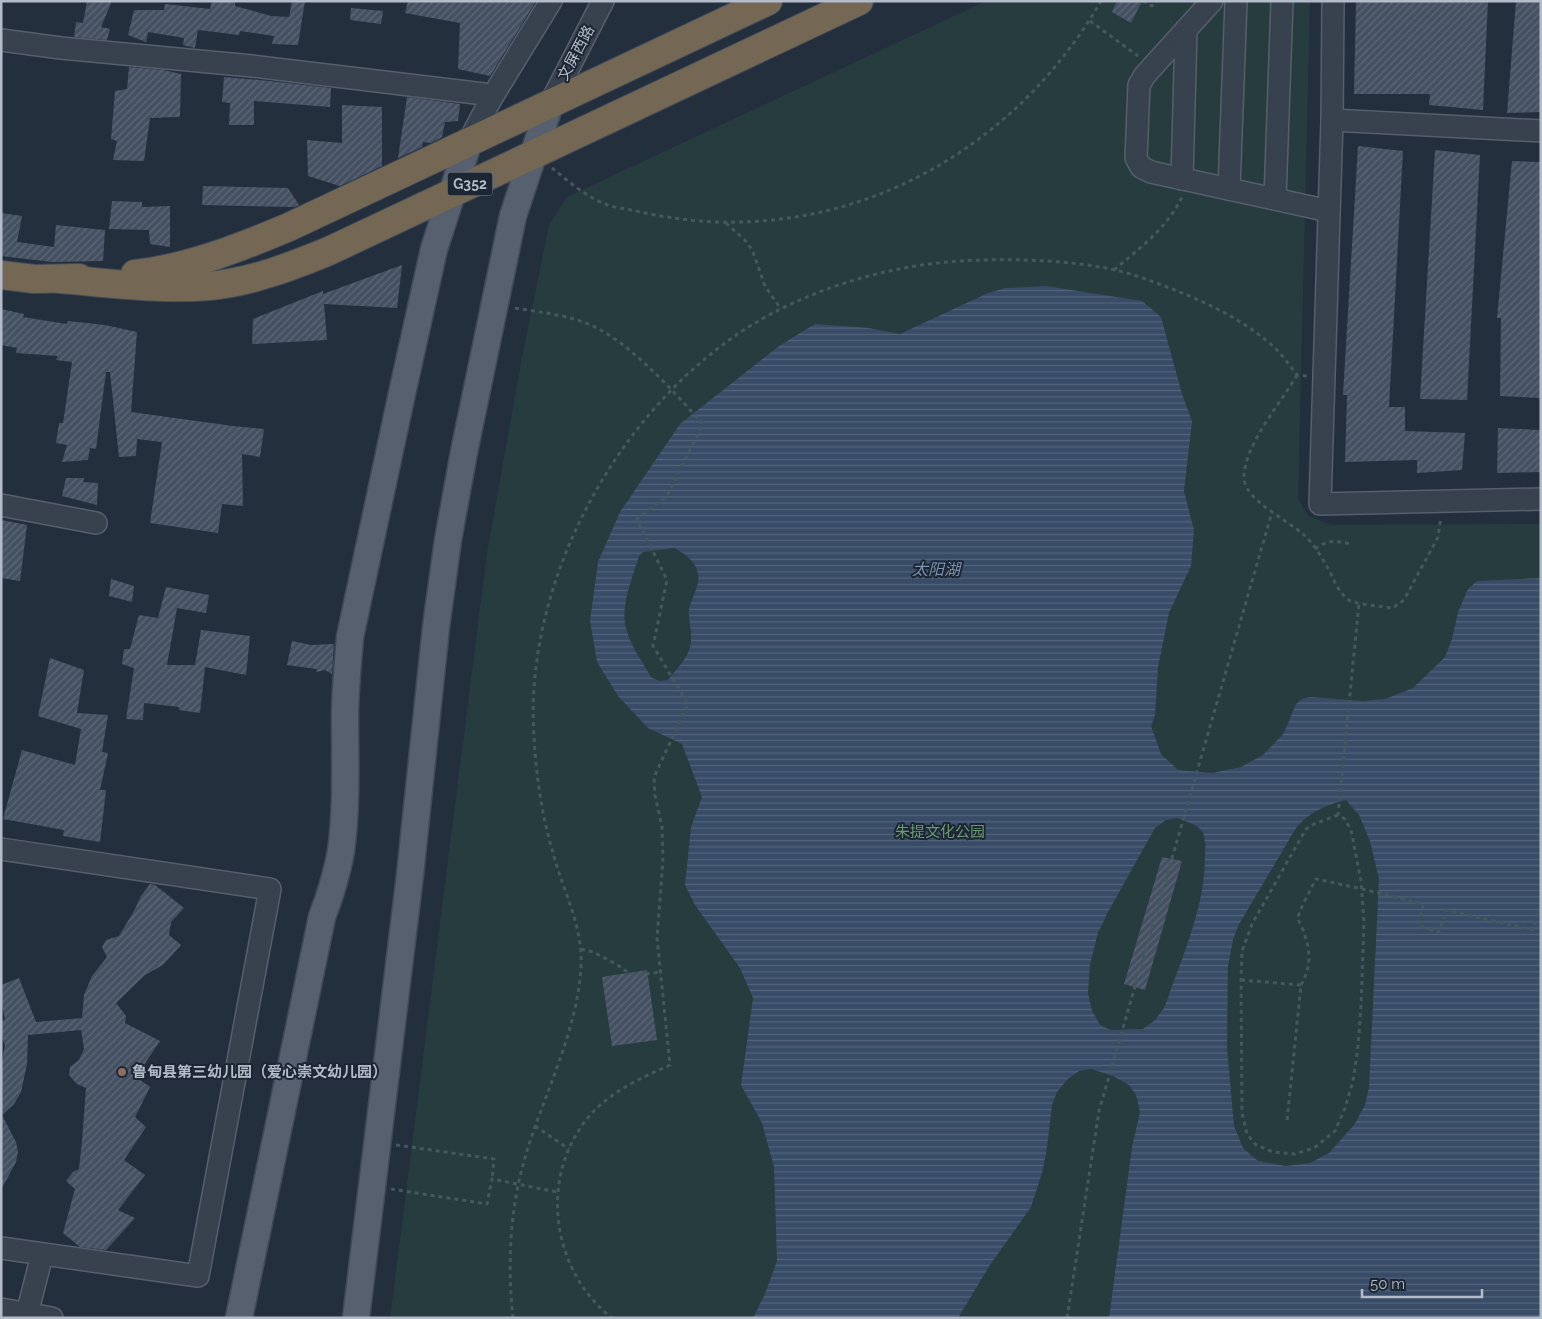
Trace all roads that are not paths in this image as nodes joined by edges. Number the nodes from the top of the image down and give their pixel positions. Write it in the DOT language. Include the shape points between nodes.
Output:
graph roads {
  1 [pos="551,1"];
  2 [pos="603,1"];
  3 [pos="768,1"];
  4 [pos="859,1"];
  5 [pos="1212,1"];
  6 [pos="1236,1"];
  7 [pos="1282,1"];
  8 [pos="1333,1"];
  9 [pos="1186,30"];
  10 [pos="1,40"];
  11 [pos="492,99"];
  12 [pos="550,104"];
  13 [pos="1332,120"];
  14 [pos="1541,131"];
  15 [pos="469,141"];
  16 [pos="533,154"];
  17 [pos="1185,179"];
  18 [pos="1229,189"];
  19 [pos="453,192"];
  20 [pos="1276,199"];
  21 [pos="1329,211"];
  22 [pos="1,275"];
  23 [pos="60,279"];
  24 [pos="1541,499"];
  25 [pos="1,505"];
  26 [pos="96,523"];
  27 [pos="1,849"];
  28 [pos="1,1248"];
  29 [pos="42,1255"];
  30 [pos="3,1312"];
  31 [pos="27,1314"];
  32 [pos="52,1318"];
  33 [pos="239,1318"];
  34 [pos="356,1318"];
  1 -- 11 [label="street"];
  2 -- 12 [label="street, 文屏西路"];
  3 -- 12 [label="highway, G352"];
  4 -- 16 [label="highway, G352"];
  5 -- 9 [label="street"];
  6 -- 18 [label="street"];
  7 -- 20 [label="street"];
  8 -- 13 [label="street"];
  9 -- 17 [label="street"];
  9 -- 17 [label="street" via="1139,85 1136,158 1140,167 1151,172"];
  10 -- 11 [label="street" via="262,67 484,94"];
  11 -- 15 [label="street"];
  12 -- 15 [label="highway, G352"];
  12 -- 16 [label="main road"];
  13 -- 14 [label="street"];
  13 -- 21 [label="street"];
  15 -- 19 [label="main road"];
  15 -- 23 [label="highway, G352" via="232,250 143,274"];
  16 -- 19 [label="highway, G352"];
  16 -- 34 [label="main road" via="514,216 494,305 446,559"];
  17 -- 18 [label="street"];
  18 -- 20 [label="street"];
  19 -- 23 [label="highway, G352" via="329,252 236,282 158,287"];
  19 -- 33 [label="main road" via="434,249 350,637 345,715 345,810 340,852 322,917"];
  20 -- 21 [label="street"];
  21 -- 24 [label="street" via="1320,504"];
  22 -- 23 [label="highway, G352"];
  25 -- 26 [label="street"];
  27 -- 29 [label="street" via="270,889 198,1276"];
  28 -- 29 [label="street"];
  29 -- 31 [label="street"];
  30 -- 31 [label="street"];
  31 -- 32 [label="street"];
}
